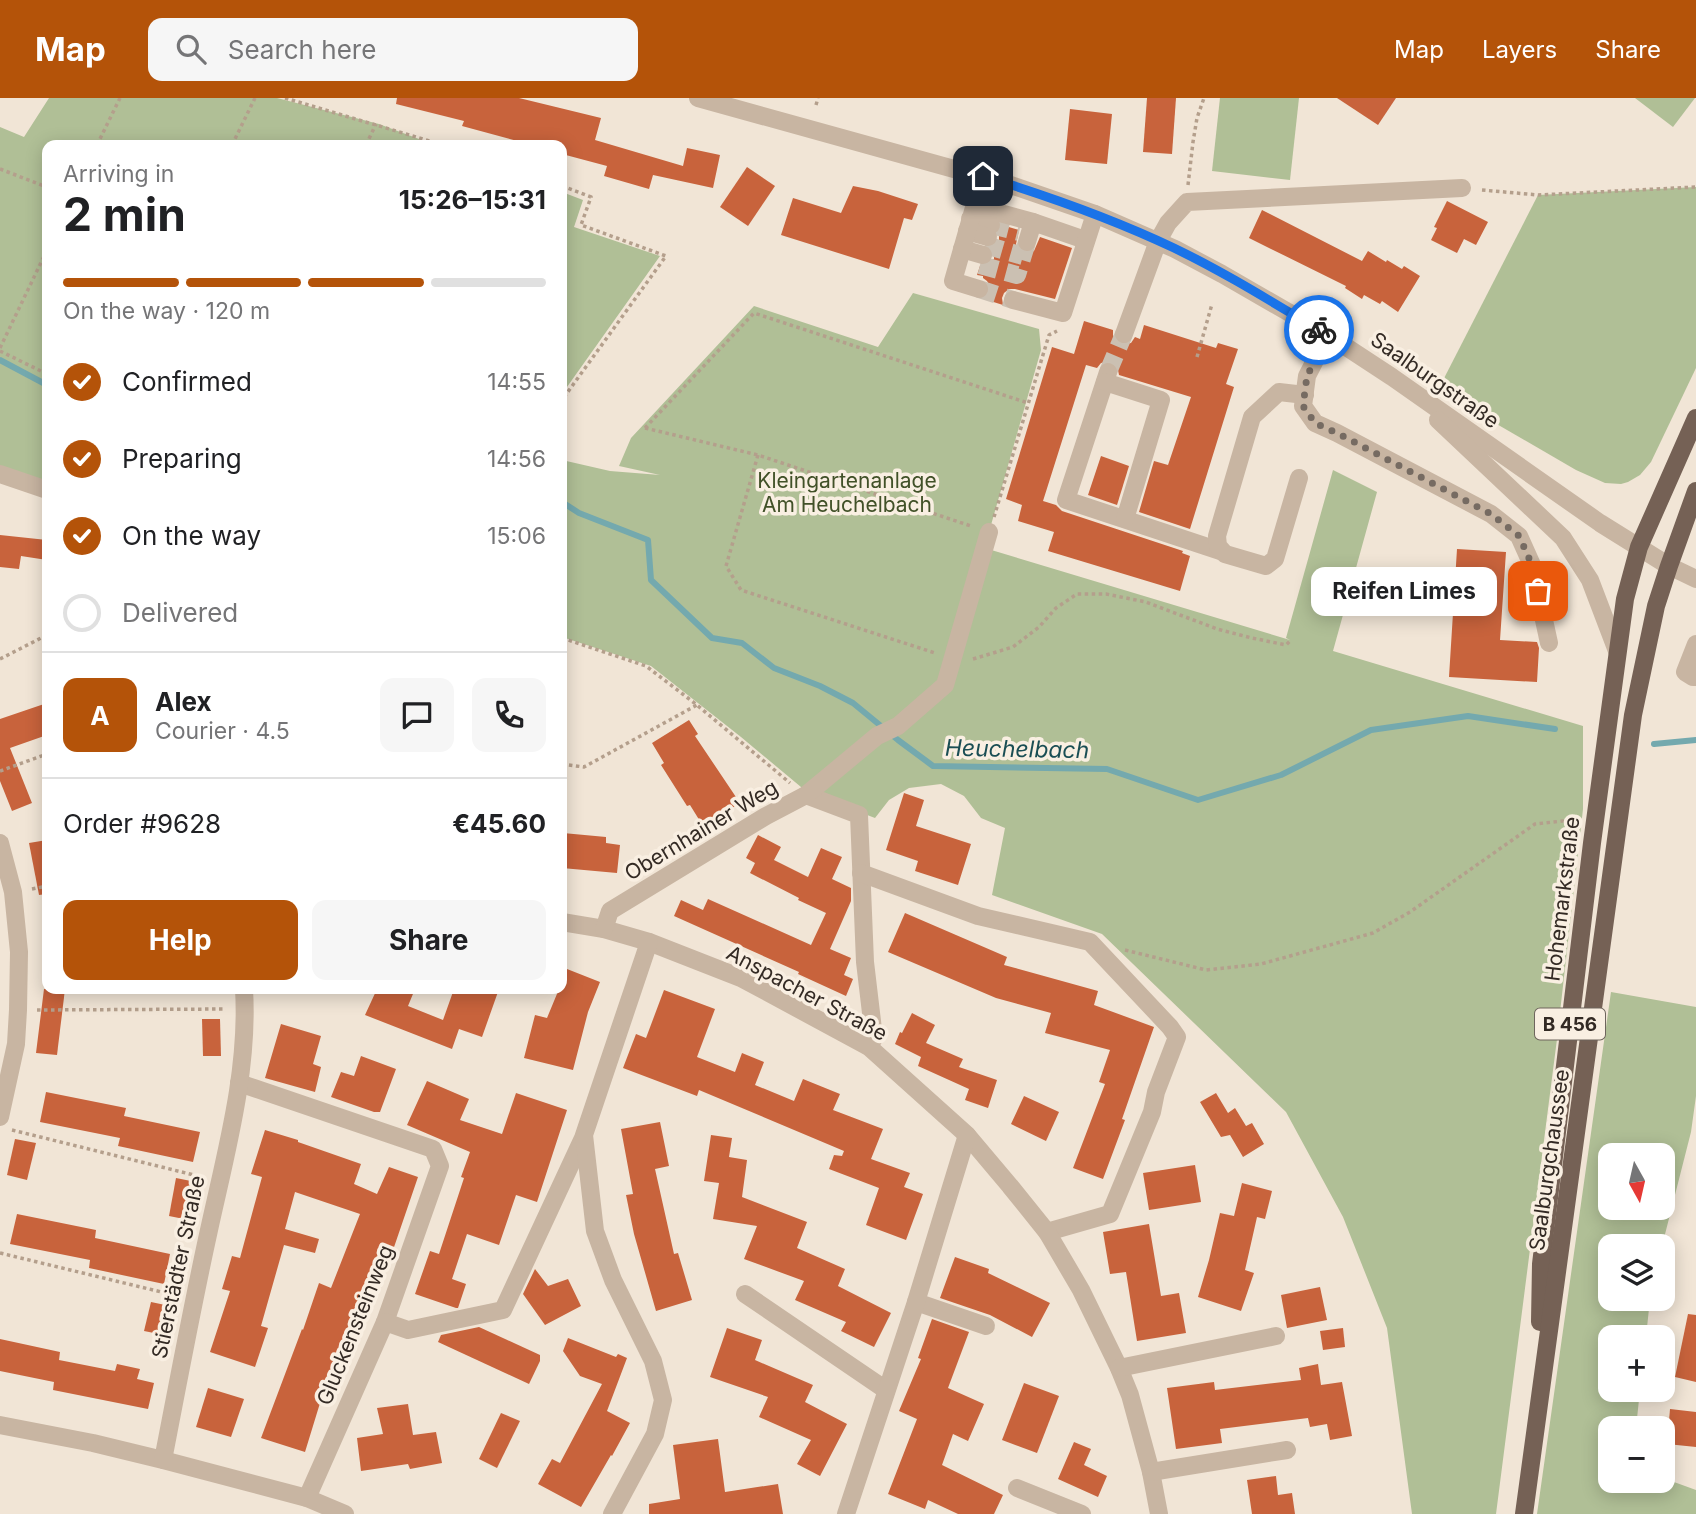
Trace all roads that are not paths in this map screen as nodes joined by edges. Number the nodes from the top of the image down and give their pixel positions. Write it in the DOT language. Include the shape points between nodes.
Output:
graph roads {
  1 [pos="698,98"];
  2 [pos="983,176"];
  3 [pos="1462,188"];
  4 [pos="1095,214"];
  5 [pos="966,234"];
  6 [pos="1085,240"];
  7 [pos="1158,241"];
  8 [pos="979,289"];
  9 [pos="1013,300"];
  10 [pos="1124,334"];
  11 [pos="1328,335"];
  12 [pos="1392,377"];
  13 [pos="1305,395"];
  14 [pos="1696,418"];
  15 [pos="0,474"];
  16 [pos="1299,478"];
  17 [pos="42,487"];
  18 [pos="1696,492"];
  19 [pos="1125,519"];
  20 [pos="1696,528"];
  21 [pos="989,533"];
  22 [pos="1639,547"];
  23 [pos="1223,552"];
  24 [pos="1669,566"];
  25 [pos="1696,579"];
  26 [pos="1549,643"];
  27 [pos="1696,644"];
  28 [pos="1617,652"];
  29 [pos="1696,677"];
  30 [pos="806,796"];
  31 [pos="0,843"];
  32 [pos="860,873"];
  33 [pos="567,923"];
  34 [pos="604,929"];
  35 [pos="649,942"];
  36 [pos="244,994"];
  37 [pos="869,1047"];
  38 [pos="239,1083"];
  39 [pos="0,1117"];
  40 [pos="584,1135"];
  41 [pos="967,1135"];
  42 [pos="1047,1233"];
  43 [pos="745,1294"];
  44 [pos="916,1302"];
  45 [pos="385,1322"];
  46 [pos="986,1326"];
  47 [pos="1276,1336"];
  48 [pos="1119,1368"];
  49 [pos="886,1390"];
  50 [pos="1539,1399"];
  51 [pos="0,1424"];
  52 [pos="1287,1450"];
  53 [pos="163,1460"];
  54 [pos="1151,1472"];
  55 [pos="1017,1488"];
  56 [pos="307,1498"];
  57 [pos="345,1514"];
  58 [pos="612,1514"];
  59 [pos="846,1514"];
  60 [pos="1082,1514"];
  61 [pos="1159,1514"];
  62 [pos="1524,1514"];
  1 -- 2 [label="street, Saalburgstraße"];
  2 -- 4 [label="street, Saalburgstraße"];
  2 -- 5 [label="street"];
  3 -- 7 [label="street" via="1187,202"];
  4 -- 6 [label="street"];
  4 -- 7 [label="street, Saalburgstraße"];
  5 -- 5 [label="street" via="985,245"];
  5 -- 6 [label="street" via="1027,233"];
  5 -- 8 [label="street" via="953,281"];
  6 -- 9 [label="street" via="1063,313"];
  7 -- 10 [label="street"];
  7 -- 11 [label="street, Saalburgstraße"];
  11 -- 12 [label="street, Saalburgstraße"];
  11 -- 13 [label="street" via="1307,376"];
  12 -- 22 [label="street, Saalburgstraße"];
  12 -- 28 [label="street" via="1563,538 1590,580"];
  13 -- 23 [label="street" via="1279,392 1252,417 1217,536"];
  13 -- 26 [label="street" via="1303,406 1315,423 1491,514 1519,536 1532,565"];
  14 -- 22 [label="main road, Hohemarkstraße / B 456"];
  15 -- 17 [label="street"];
  16 -- 23 [label="street" via="1275,559 1266,566"];
  18 -- 20 [label="street"];
  18 -- 24 [label="main road, B 456"];
  19 -- 19 [label="street" via="1161,400 1107,377 1066,500"];
  19 -- 23 [label="street"];
  21 -- 30 [label="street" via="946,685"];
  22 -- 24 [label="street, Saalburgstraße"];
  22 -- 28 [label="main road, Hohemarkstraße / B 456"];
  24 -- 25 [label="street, Saalburgstraße"];
  24 -- 50 [label="main road, Saalburgchaussee / B 456" via="1633,715"];
  27 -- 29 [label="street" via="1685,672"];
  28 -- 50 [label="main road, Hohemarkstraße / B 456" via="1541,1264"];
  30 -- 32 [label="street, Obernhainer Weg" via="859,815"];
  30 -- 34 [label="street, Obernhainer Weg" via="610,911"];
  31 -- 39 [label="street" via="13,892 19,952 16,1044"];
  32 -- 37 [label="street, Obernhainer Weg" via="874,1038"];
  32 -- 42 [label="street" via="978,916 1090,942 1177,1037 1111,1214"];
  33 -- 34 [label="street, Anspacher Straße"];
  34 -- 35 [label="street, Anspacher Straße"];
  35 -- 37 [label="street, Anspacher Straße" via="741,978"];
  35 -- 40 [label="street"];
  36 -- 38 [label="street, Stierstädter Straße"];
  37 -- 41 [label="street, Anspacher Straße"];
  38 -- 45 [label="street, Gluckensteinweg" via="433,1149 440,1167"];
  38 -- 53 [label="street, Stierstädter Straße"];
  40 -- 45 [label="street" via="503,1310 408,1330"];
  40 -- 58 [label="street" via="595,1231 613,1280 653,1361 663,1400 655,1434"];
  41 -- 42 [label="street, Anspacher Straße"];
  41 -- 44 [label="street"];
  42 -- 48 [label="street, Anspacher Straße"];
  43 -- 49 [label="street"];
  44 -- 46 [label="street"];
  44 -- 49 [label="street"];
  45 -- 56 [label="street, Gluckensteinweg"];
  47 -- 48 [label="street"];
  48 -- 54 [label="street, Anspacher Straße"];
  49 -- 59 [label="street"];
  50 -- 62 [label="main road, Saalburgchaussee / B 456"];
  51 -- 53 [label="street"];
  52 -- 54 [label="street"];
  53 -- 56 [label="street"];
  54 -- 61 [label="street, Anspacher Straße"];
  55 -- 60 [label="street"];
  56 -- 57 [label="street"];
}
